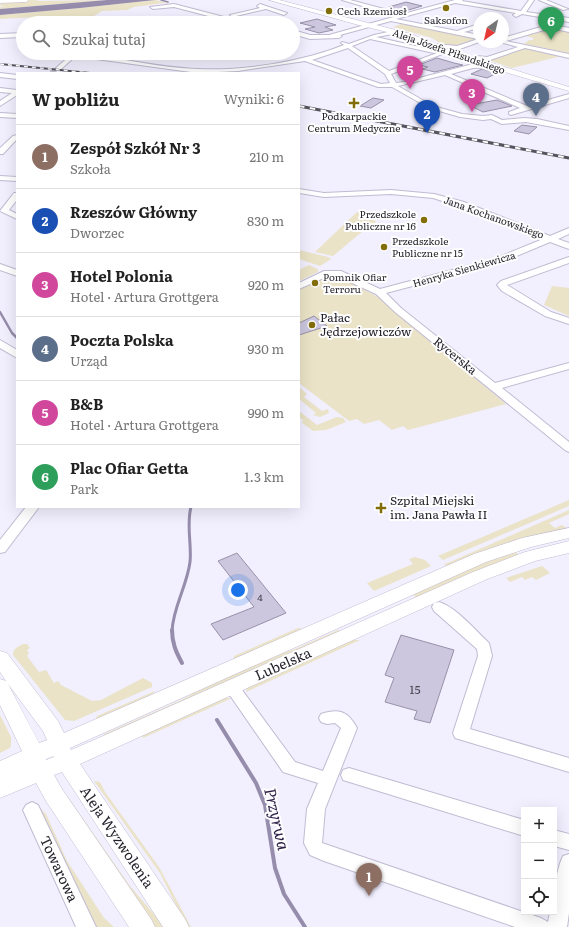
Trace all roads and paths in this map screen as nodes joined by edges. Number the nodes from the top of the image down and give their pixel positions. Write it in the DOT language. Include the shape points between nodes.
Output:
graph roads {
  1 [pos="26,0"];
  2 [pos="272,0"];
  3 [pos="344,0"];
  4 [pos="532,0"];
  5 [pos="541,0"];
  6 [pos="0,1"];
  7 [pos="459,1"];
  8 [pos="185,2"];
  9 [pos="252,4"];
  10 [pos="153,7"];
  11 [pos="266,8"];
  12 [pos="567,9"];
  13 [pos="522,12"];
  14 [pos="284,13"];
  15 [pos="547,14"];
  16 [pos="225,16"];
  17 [pos="226,16"];
  18 [pos="234,16"];
  19 [pos="405,16"];
  20 [pos="509,16"];
  21 [pos="569,19"];
  22 [pos="393,20"];
  23 [pos="371,26"];
  24 [pos="473,28"];
  25 [pos="569,30"];
  26 [pos="397,32"];
  27 [pos="456,32"];
  28 [pos="300,34"];
  29 [pos="16,35"];
  30 [pos="0,36"];
  31 [pos="473,36"];
  32 [pos="321,38"];
  33 [pos="332,38"];
  34 [pos="341,38"];
  35 [pos="371,38"];
  36 [pos="300,39"];
  37 [pos="509,39"];
  38 [pos="473,41"];
  39 [pos="509,42"];
  40 [pos="527,46"];
  41 [pos="348,47"];
  42 [pos="433,48"];
  43 [pos="447,52"];
  44 [pos="568,55"];
  45 [pos="305,59"];
  46 [pos="68,60"];
  47 [pos="132,60"];
  48 [pos="177,60"];
  49 [pos="298,60"];
  50 [pos="300,60"];
  51 [pos="471,61"];
  52 [pos="176,64"];
  53 [pos="252,67"];
  54 [pos="58,69"];
  55 [pos="254,72"];
  56 [pos="388,73"];
  57 [pos="447,74"];
  58 [pos="0,75"];
  59 [pos="16,77"];
  60 [pos="390,86"];
  61 [pos="0,90"];
  62 [pos="15,90"];
  63 [pos="569,90"];
  64 [pos="569,96"];
  65 [pos="0,98"];
  66 [pos="569,100"];
  67 [pos="0,104"];
  68 [pos="528,109"];
  69 [pos="511,113"];
  70 [pos="0,115"];
  71 [pos="16,116"];
  72 [pos="520,118"];
  73 [pos="494,119"];
  74 [pos="569,128"];
  75 [pos="15,137"];
  76 [pos="0,152"];
  77 [pos="0,178"];
  78 [pos="16,179"];
  79 [pos="300,191"];
  80 [pos="16,196"];
  81 [pos="16,217"];
  82 [pos="569,231"];
  83 [pos="552,239"];
  84 [pos="569,246"];
  85 [pos="569,260"];
  86 [pos="0,267"];
  87 [pos="16,273"];
  88 [pos="300,286"];
  89 [pos="379,292"];
  90 [pos="569,321"];
  91 [pos="0,343"];
  92 [pos="16,354"];
  93 [pos="569,366"];
  94 [pos="494,387"];
  95 [pos="569,448"];
  96 [pos="32,508"];
  97 [pos="569,533"];
  98 [pos="569,547"];
  99 [pos="0,549"];
  100 [pos="526,550"];
  101 [pos="439,607"];
  102 [pos="353,623"];
  103 [pos="0,658"];
  104 [pos="0,686"];
  105 [pos="232,687"];
  106 [pos="327,718"];
  107 [pos="63,753"];
  108 [pos="37,763"];
  109 [pos="569,765"];
  110 [pos="0,770"];
  111 [pos="349,775"];
  112 [pos="327,779"];
  113 [pos="0,789"];
  114 [pos="32,810"];
  115 [pos="521,827"];
  116 [pos="557,839"];
  117 [pos="569,842"];
  118 [pos="569,862"];
  119 [pos="86,927"];
  120 [pos="143,927"];
  121 [pos="177,927"];
  122 [pos="541,927"];
  123 [pos="557,927"];
  1 -- 6 [label="main road"];
  2 -- 23 [label="main road, Aleja Józefa Piłsudskiego"];
  3 -- 19 [label="street"];
  4 -- 13 [label="street"];
  5 -- 12 [label="street"];
  7 -- 13 [label="street"];
  7 -- 19 [label="street"];
  8 -- 17 [label="street" via="186,5"];
  9 -- 11 [label="street"];
  10 -- 16 [label="street" via="172,5"];
  11 -- 14 [label="street"];
  11 -- 18 [label="street"];
  12 -- 15 [label="street"];
  13 -- 15 [label="street"];
  13 -- 20 [label="street"];
  13 -- 21 [label="street"];
  15 -- 21 [label="street"];
  19 -- 22 [label="street"];
  22 -- 23 [label="street"];
  22 -- 27 [label="street"];
  23 -- 26 [label="main road, Aleja Józefa Piłsudskiego"];
  23 -- 33 [label="street"];
  23 -- 34 [label="street"];
  24 -- 27 [label="street"];
  25 -- 37 [label="street" via="551,26"];
  26 -- 35 [label="street" via="387,32"];
  26 -- 42 [label="main road, Aleja Józefa Piłsudskiego" via="415,37"];
  27 -- 31 [label="street"];
  28 -- 32 [label="street"];
  29 -- 30 [label="street"];
  32 -- 33 [label="street"];
  32 -- 36 [label="street"];
  33 -- 34 [label="street"];
  33 -- 41 [label="street"];
  34 -- 41 [label="street"];
  35 -- 41 [label="street"];
  35 -- 42 [label="street"];
  38 -- 42 [label="street" via="457,48"];
  39 -- 40 [label="street"];
  40 -- 44 [label="street"];
  40 -- 51 [label="street" via="495,57"];
  41 -- 45 [label="street"];
  41 -- 56 [label="street"];
  42 -- 43 [label="main road, Aleja Józefa Piłsudskiego"];
  43 -- 51 [label="main road, Aleja Józefa Piłsudskiego"];
  43 -- 56 [label="street"];
  45 -- 50 [label="street"];
  45 -- 60 [label="street" via="374,85"];
  46 -- 54 [label="street"];
  47 -- 52 [label="street"];
  48 -- 52 [label="street"];
  49 -- 53 [label="street"];
  51 -- 57 [label="street"];
  51 -- 63 [label="main road, Aleja Józefa Piłsudskiego"];
  52 -- 53 [label="street" via="206,71"];
  53 -- 55 [label="street"];
  56 -- 60 [label="street"];
  57 -- 60 [label="street"];
  57 -- 68 [label="street"];
  58 -- 59 [label="street"];
  60 -- 73 [label="street" via="444,112 471,118"];
  61 -- 62 [label="street"];
  62 -- 65 [label="street"];
  62 -- 67 [label="street"];
  64 -- 68 [label="street"];
  66 -- 72 [label="street"];
  68 -- 69 [label="street"];
  69 -- 72 [label="street"];
  69 -- 73 [label="street" via="494,114"];
  70 -- 71 [label="street"];
  72 -- 73 [label="street" via="511,122"];
  72 -- 74 [label="street"];
  75 -- 76 [label="street"];
  77 -- 78 [label="street"];
  79 -- 83 [label="street, Jana Kochanowskiego" via="324,195 391,192 434,196"];
  80 -- 81 [label="street" via="4,208 5,212"];
  82 -- 83 [label="street, Henryka Sienkiewicza"];
  83 -- 84 [label="street, Jana Kochanowskiego"];
  83 -- 89 [label="street, Henryka Sienkiewicza" via="475,268"];
  85 -- 90 [label="street" via="504,283 502,286 544,311"];
  86 -- 87 [label="street"];
  88 -- 89 [label="street, Rycerska" via="324,274 336,273"];
  89 -- 94 [label="street, Rycerska"];
  91 -- 92 [label="street"];
  93 -- 94 [label="street"];
  94 -- 95 [label="street, Rycerska"];
  96 -- 99 [label="street"];
  97 -- 100 [label="main road, Lubelska"];
  98 -- 100 [label="main road, Lubelska"];
  100 -- 102 [label="main road, Lubelska" via="479,576"];
  101 -- 109 [label="street" via="484,647 485,651 461,733"];
  102 -- 105 [label="main road, Lubelska"];
  102 -- 107 [label="main road, Lubelska"];
  103 -- 107 [label="main road, Aleja Wyzwolenia" via="47,720"];
  104 -- 108 [label="main road"];
  105 -- 107 [label="main road, Lubelska"];
  105 -- 112 [label="street" via="289,767"];
  106 -- 112 [label="street" via="339,717 349,728"];
  107 -- 108 [label="main road, Lubelska"];
  107 -- 121 [label="main road, Aleja Wyzwolenia"];
  108 -- 110 [label="main road, Lubelska"];
  108 -- 113 [label="main road, Lubelska"];
  108 -- 120 [label="main road" via="54,795"];
  111 -- 115 [label="street"];
  112 -- 122 [label="street" via="316,809 313,843 316,849"];
  114 -- 119 [label="street, Towarowa"];
  116 -- 117 [label="street"];
  118 -- 123 [label="street"];
}
